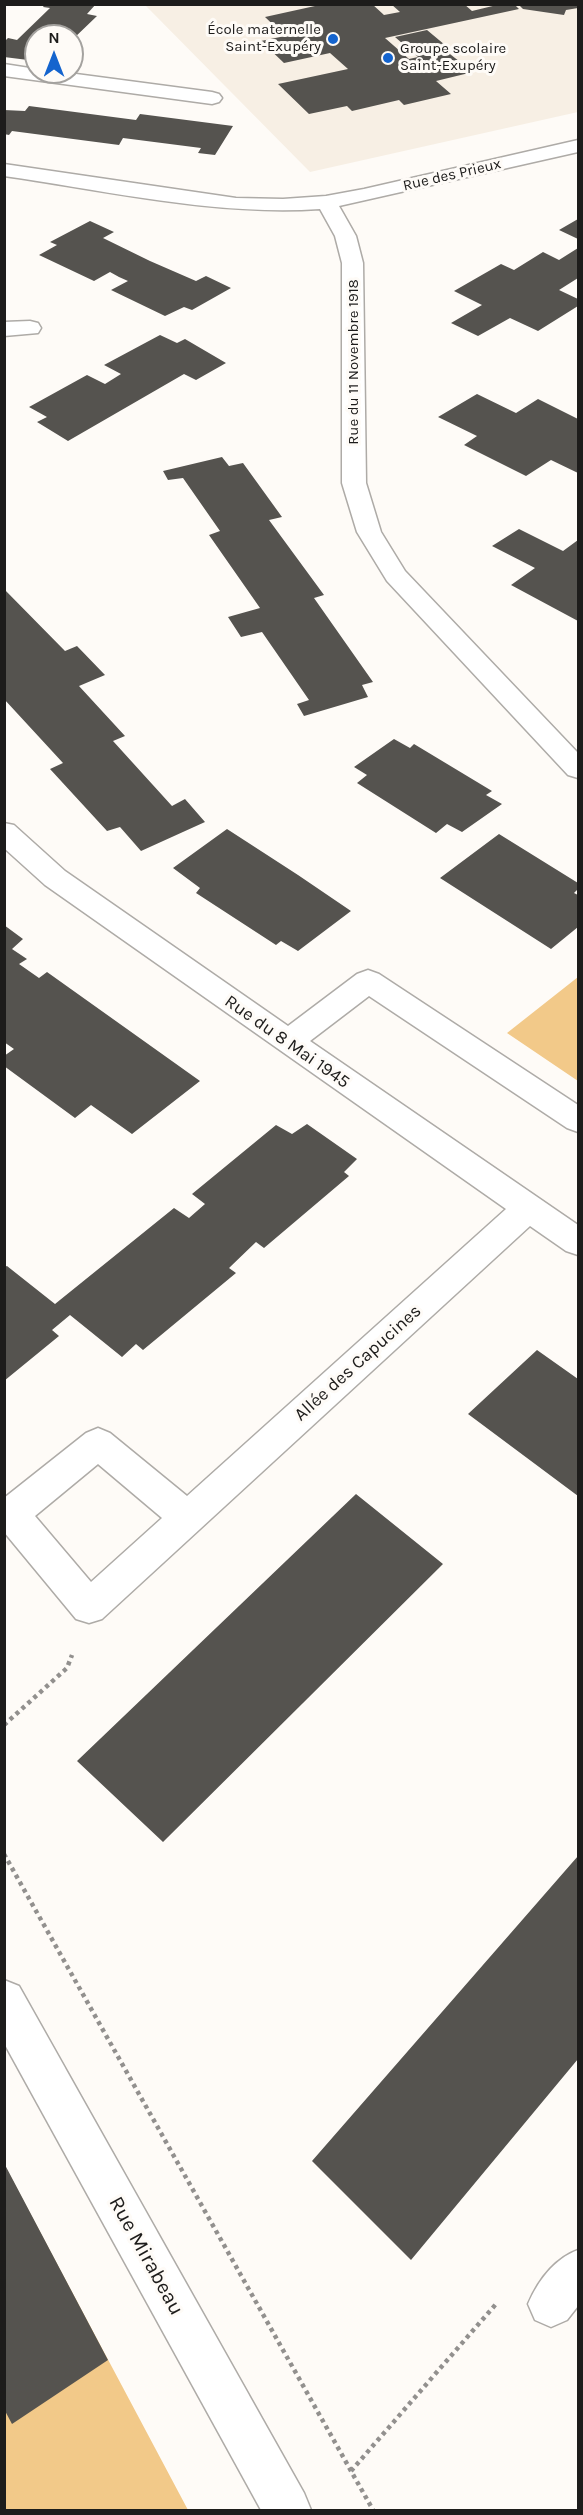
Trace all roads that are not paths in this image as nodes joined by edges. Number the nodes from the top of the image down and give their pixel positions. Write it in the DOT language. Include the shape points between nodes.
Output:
graph roads {
  1 [pos="4,70"];
  2 [pos="212,98"];
  3 [pos="579,146"];
  4 [pos="4,170"];
  5 [pos="326,202"];
  6 [pos="30,328"];
  7 [pos="4,329"];
  8 [pos="574,756"];
  9 [pos="4,832"];
  10 [pos="288,1042"];
  11 [pos="579,1120"];
  12 [pos="528,1209"];
  13 [pos="579,1242"];
  14 [pos="187,1517"];
  15 [pos="4,2001"];
  16 [pos="287,2511"];
  1 -- 2 [label="street"];
  3 -- 5 [label="street, Rue des Prieux"];
  4 -- 5 [label="street" via="236,204"];
  5 -- 8 [label="street, Rue du 11 Novembre 1918" via="351,248 354,483 372,542 396,576"];
  6 -- 7 [label="street"];
  9 -- 10 [label="street, Rue du 8 Mai 1945" via="55,879"];
  10 -- 11 [label="street" via="368,981"];
  10 -- 12 [label="street, Rue du 8 Mai 1945"];
  12 -- 13 [label="street, Rue du 8 Mai 1945"];
  12 -- 14 [label="street, Allée des Capucines"];
  14 -- 14 [label="street, Allée des Capucines" via="98,1443 11,1514 89,1607"];
  15 -- 16 [label="street, Rue Mirabeau"];
}
